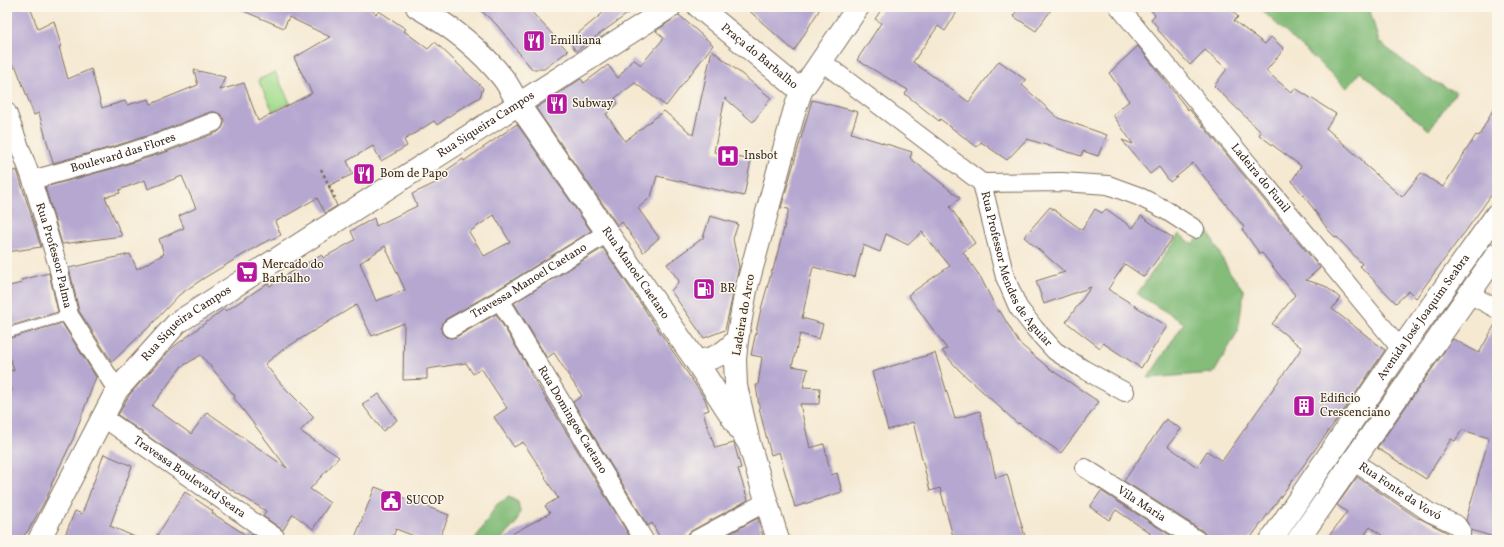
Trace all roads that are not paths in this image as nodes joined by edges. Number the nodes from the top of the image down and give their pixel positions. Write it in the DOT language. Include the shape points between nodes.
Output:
graph roads {
  1 [pos="417,7"];
  2 [pos="670,7"];
  3 [pos="699,7"];
  4 [pos="858,7"];
  5 [pos="1119,7"];
  6 [pos="821,61"];
  7 [pos="801,91"];
  8 [pos="520,105"];
  9 [pos="7,112"];
  10 [pos="214,122"];
  11 [pos="32,180"];
  12 [pos="982,183"];
  13 [pos="1497,214"];
  14 [pos="1195,229"];
  15 [pos="608,233"];
  16 [pos="1497,254"];
  17 [pos="1468,294"];
  18 [pos="500,300"];
  19 [pos="1497,309"];
  20 [pos="69,315"];
  21 [pos="451,328"];
  22 [pos="7,333"];
  23 [pos="737,340"];
  24 [pos="1401,349"];
  25 [pos="696,361"];
  26 [pos="118,390"];
  27 [pos="1125,392"];
  28 [pos="104,418"];
  29 [pos="749,443"];
  30 [pos="1353,461"];
  31 [pos="1085,468"];
  32 [pos="766,502"];
  33 [pos="274,538"];
  34 [pos="39,540"];
  35 [pos="644,540"];
  36 [pos="696,540"];
  37 [pos="778,540"];
  38 [pos="1197,540"];
  39 [pos="1271,540"];
  40 [pos="1298,540"];
  41 [pos="1461,540"];
  1 -- 8 [label="main road, Rua Manoel Caetano" via="461,36 483,56 503,78"];
  2 -- 8 [label="main road, Rua Siqueira Campos"];
  3 -- 7 [label="main road, Praça do Barbalho"];
  4 -- 6 [label="main road, Ladeira do Arco"];
  5 -- 24 [label="street, Ladeira do Funil"];
  6 -- 7 [label="main road, Ladeira do Arco"];
  6 -- 12 [label="street"];
  7 -- 23 [label="main road, Ladeira do Arco" via="739,294"];
  8 -- 15 [label="main road, Rua Manoel Caetano"];
  8 -- 26 [label="main road, Rua Siqueira Campos" via="177,323"];
  9 -- 11 [label="street, Rua Professor Palma"];
  10 -- 11 [label="street, Boulevard das Flores" via="115,157"];
  11 -- 20 [label="street, Rua Professor Palma" via="58,266"];
  12 -- 14 [label="street, Rua Professor Mendes de Aguiar" via="1062,182 1108,186 1138,196"];
  12 -- 27 [label="street, Rua Professor Mendes de Aguiar" via="1005,277 1018,307 1055,351"];
  13 -- 24 [label="main road, Avenida José Joaquim Seabra"];
  15 -- 18 [label="street, Travessa Manoel Caetano"];
  15 -- 25 [label="main road, Rua Manoel Caetano" via="683,332"];
  16 -- 17 [label="main road, Avenida José Joaquim Seabra"];
  17 -- 19 [label="street"];
  17 -- 30 [label="main road, Avenida José Joaquim Seabra"];
  18 -- 21 [label="street, Travessa Manoel Caetano"];
  18 -- 35 [label="street, Rua Domingos Caetano"];
  20 -- 22 [label="lane"];
  20 -- 26 [label="street, Rua Professor Palma"];
  23 -- 25 [label="main road" via="718,356"];
  23 -- 29 [label="main road, Ladeira do Arco" via="736,386"];
  24 -- 39 [label="main road, Avenida José Joaquim Seabra"];
  25 -- 29 [label="main road, Rua Manoel Caetano"];
  26 -- 28 [label="main road, Rua Siqueira Campos"];
  28 -- 33 [label="street, Travessa Boulevard Seara"];
  28 -- 34 [label="main road, Rua Siqueira Campos"];
  29 -- 32 [label="main road, Ladeira do Arco"];
  30 -- 40 [label="main road, Avenida José Joaquim Seabra"];
  30 -- 41 [label="street, Rua Fonte da Vovó" via="1429,512 1457,525"];
  31 -- 38 [label="street, Vila Maria"];
  32 -- 36 [label="street"];
  32 -- 37 [label="main road, Ladeira do Arco"];
}
